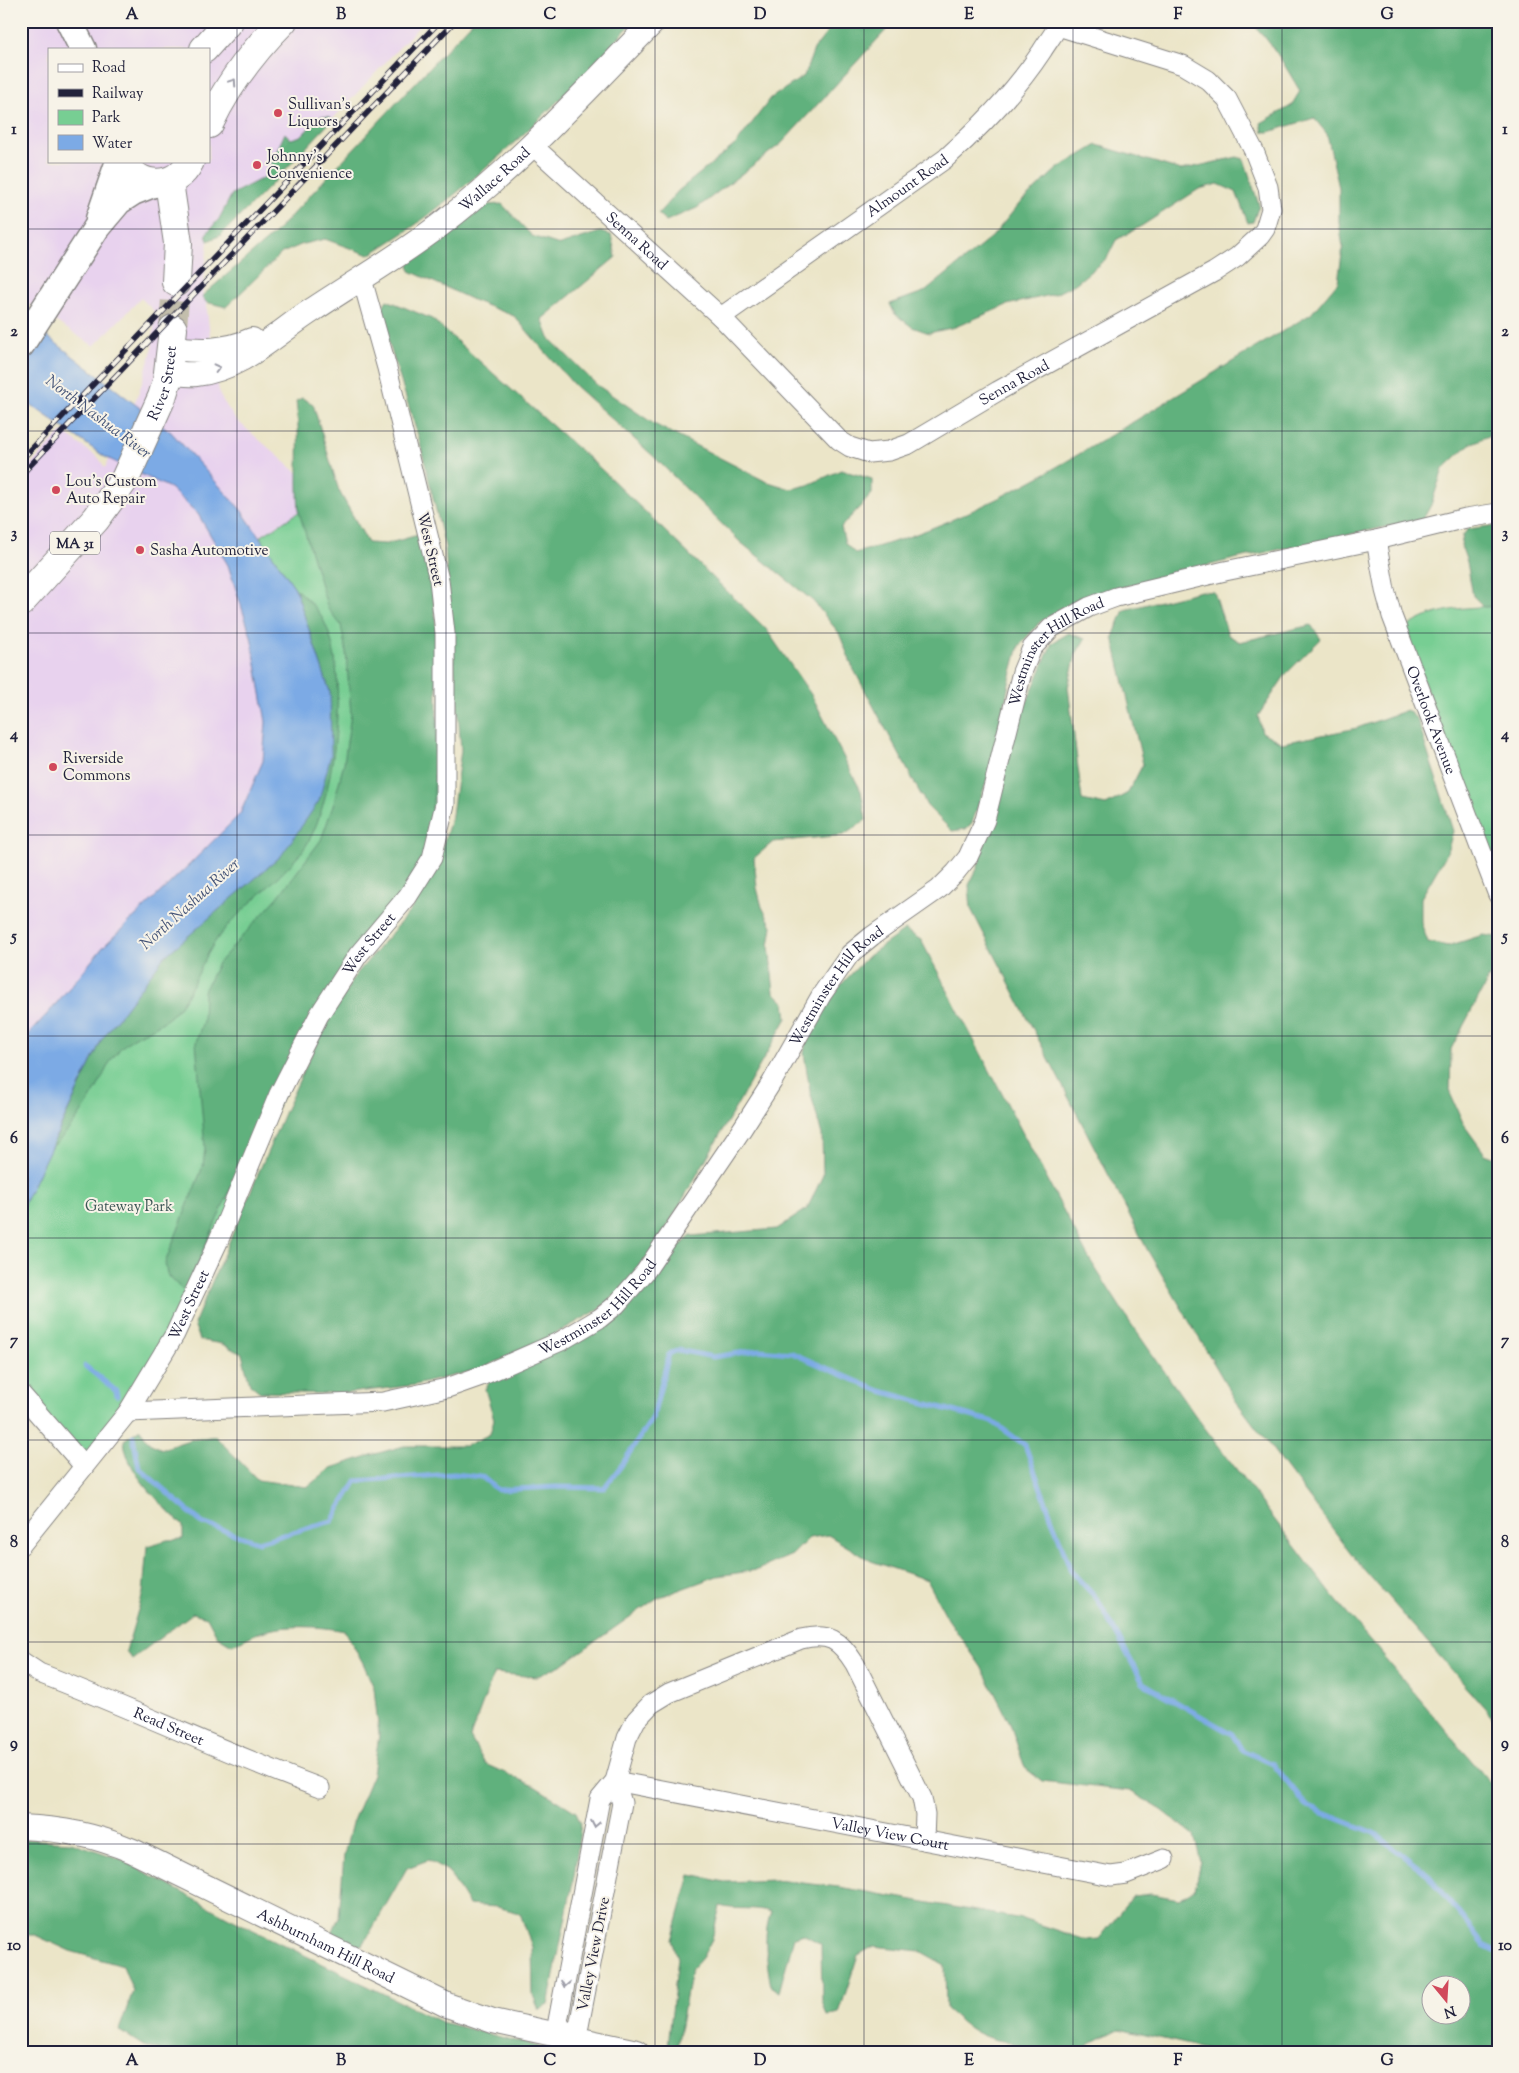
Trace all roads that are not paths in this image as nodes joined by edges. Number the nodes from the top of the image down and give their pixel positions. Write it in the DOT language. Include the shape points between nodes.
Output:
graph roads {
  1 [pos="69,21"];
  2 [pos="229,21"];
  3 [pos="283,21"];
  4 [pos="654,21"];
  5 [pos="1059,24"];
  6 [pos="82,48"];
  7 [pos="205,48"];
  8 [pos="210,122"];
  9 [pos="532,145"];
  10 [pos="190,162"];
  11 [pos="140,173"];
  12 [pos="97,227"];
  13 [pos="362,279"];
  14 [pos="176,282"];
  15 [pos="721,316"];
  16 [pos="21,346"];
  17 [pos="171,350"];
  18 [pos="1498,513"];
  19 [pos="1376,540"];
  20 [pos="21,602"];
  21 [pos="1498,895"];
  22 [pos="21,1394"];
  23 [pos="128,1412"];
  24 [pos="84,1466"];
  25 [pos="21,1545"];
  26 [pos="21,1661"];
  27 [pos="615,1781"];
  28 [pos="320,1788"];
  29 [pos="21,1827"];
  30 [pos="924,1840"];
  31 [pos="1164,1859"];
  32 [pos="566,2036"];
  33 [pos="637,2052"];
  1 -- 6 [label="main road"];
  2 -- 7 [label="highway"];
  8 -- 3 [label="highway, one-way" via="242,70"];
  4 -- 9 [label="street, Wallace Road"];
  5 -- 15 [label="street, Almount Road" via="1007,98 957,148"];
  5 -- 15 [label="street, Senna Road" via="1171,60 1195,72 1218,90 1248,136 1268,187 1269,219 1262,234 1247,248 1214,272 998,391 920,438 879,453 859,450 839,440"];
  9 -- 13 [label="street, Wallace Road" via="498,178 440,225"];
  9 -- 15 [label="street, Senna Road"];
  10 -- 11 [label="highway" via="188,167"];
  11 -- 12 [label="main road"];
  11 -- 12 [label="main road" via="133,192 119,201"];
  11 -- 14 [label="highway" via="178,243"];
  12 -- 16 [label="main road"];
  13 -- 17 [label="street, Wallace Road" via="312,310 227,350"];
  13 -- 23 [label="street, West Street" via="439,580 445,633 445,804 432,858 408,896 358,954 319,1015 279,1094 217,1244 175,1334"];
  17 -- 20 [label="highway, River Street / MA 31" via="156,409 125,479 96,519"];
  18 -- 19 [label="street, Westminster Hill Road"];
  19 -- 21 [label="street, Overlook Avenue" via="1392,616"];
  19 -- 23 [label="street, Westminster Hill Road" via="1116,597 1076,614 1040,638 1022,672 985,820 968,857 938,889 850,954 822,994 742,1129 645,1272 600,1318 561,1341 482,1376 384,1402"];
  22 -- 24 [label="street"];
  23 -- 24 [label="street, West Street"];
  24 -- 25 [label="street, West Street"];
  26 -- 28 [label="street, Read Street" via="39,1673"];
  27 -- 30 [label="street, Valley View Court"];
  27 -- 30 [label="street, Valley View Drive" via="631,1728 645,1709 658,1699 801,1639 814,1636 829,1638 840,1644 855,1664 919,1790 925,1809"];
  27 -- 32 [label="street, Valley View Drive" via="600,1799 558,2021"];
  29 -- 32 [label="street, Ashburnham Hill Road" via="61,1830 108,1841 447,2005 493,2021"];
  30 -- 31 [label="street, Valley View Court" via="1111,1876 1126,1874"];
  32 -- 33 [label="street, Ashburnham Hill Road"];
}
